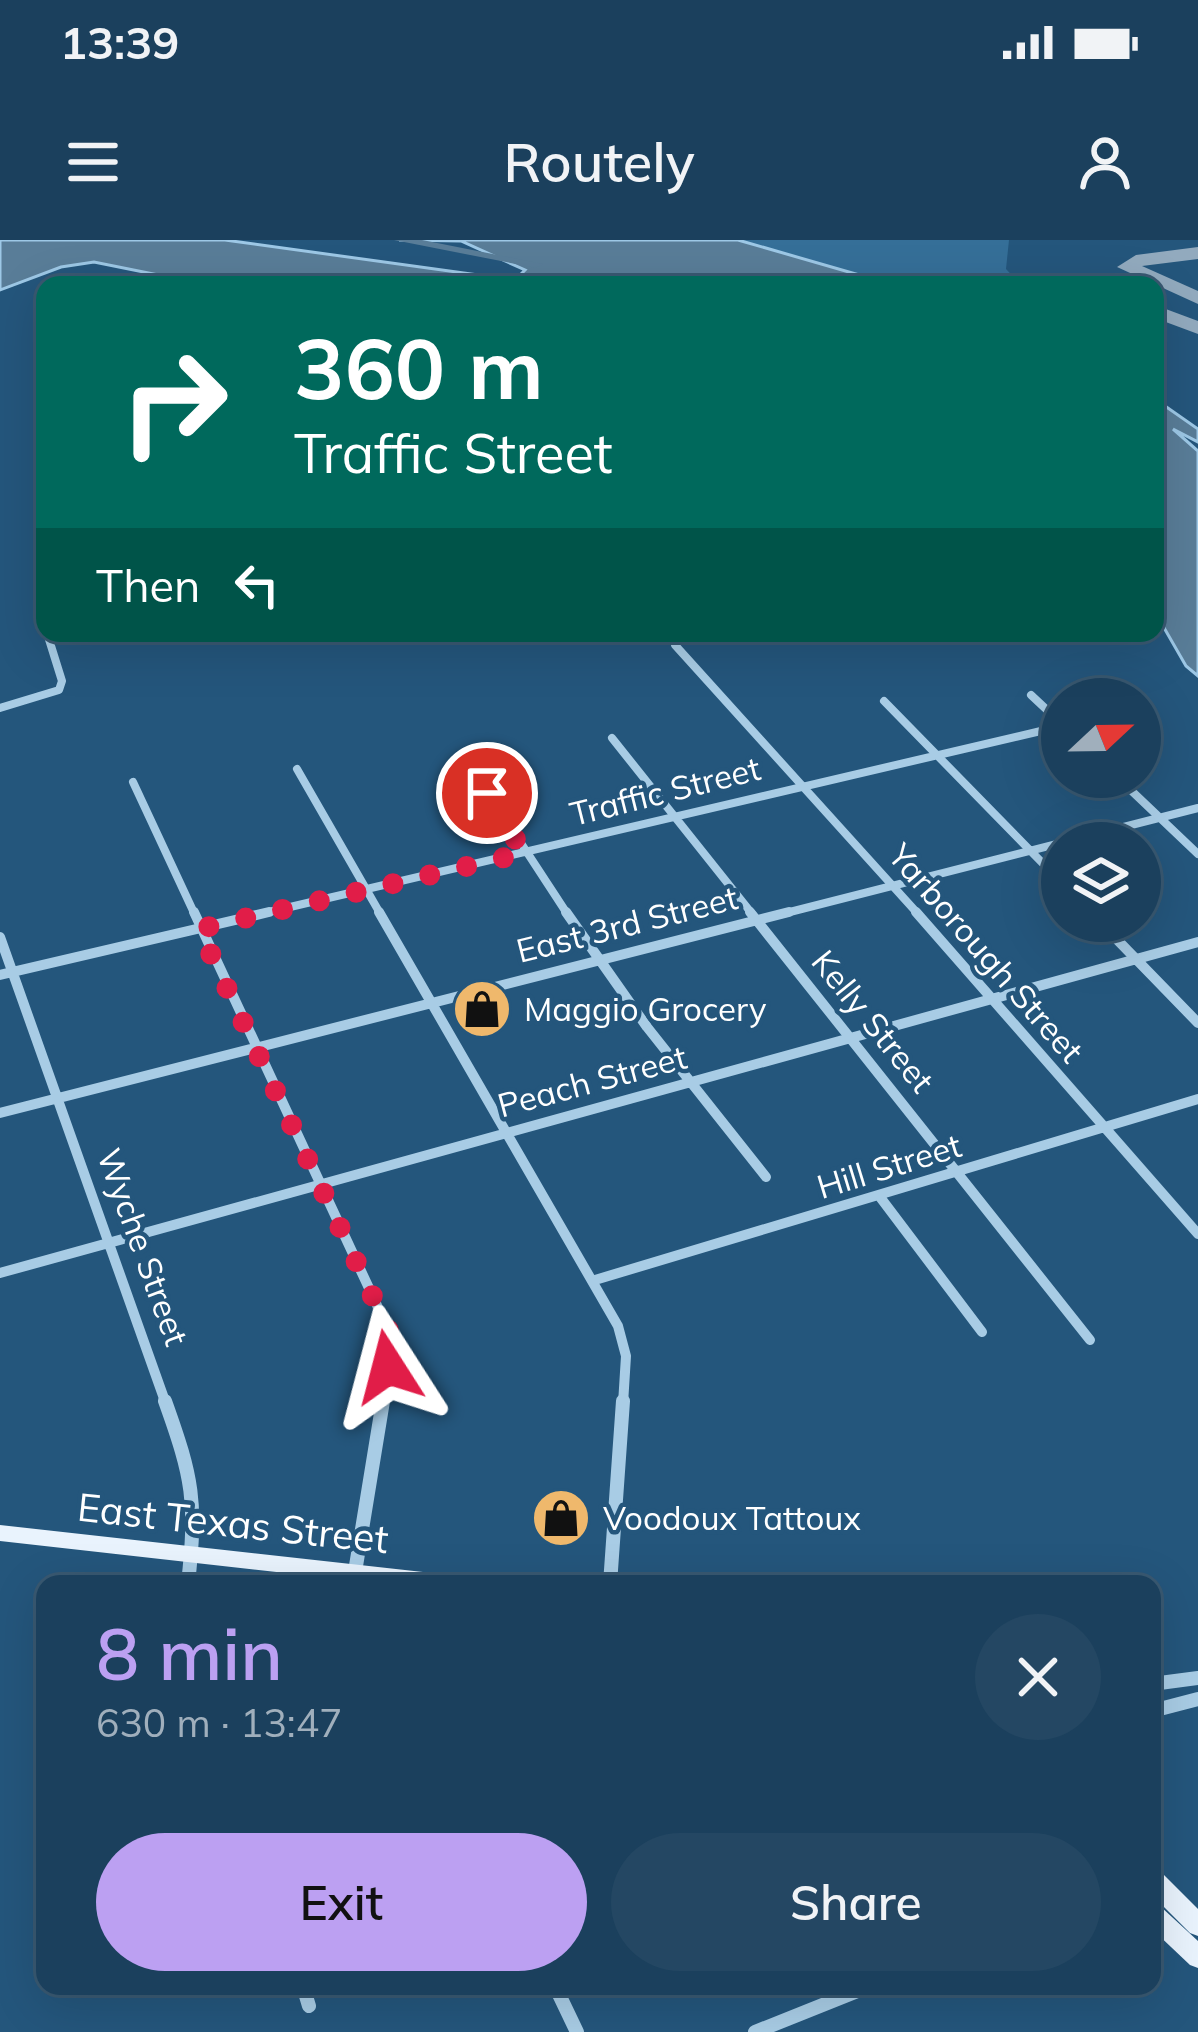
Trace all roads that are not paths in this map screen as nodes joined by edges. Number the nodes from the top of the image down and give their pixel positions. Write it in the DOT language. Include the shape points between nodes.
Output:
graph roads {
  1 [pos="50,642"];
  2 [pos="677,642"];
  3 [pos="1031,695"];
  4 [pos="884,701"];
  5 [pos="1041,705"];
  6 [pos="0,708"];
  7 [pos="1041,730"];
  8 [pos="612,738"];
  9 [pos="936,754"];
  10 [pos="468,762"];
  11 [pos="297,769"];
  12 [pos="133,782"];
  13 [pos="805,785"];
  14 [pos="1139,798"];
  15 [pos="1198,808"];
  16 [pos="674,817"];
  17 [pos="1159,817"];
  18 [pos="1029,849"];
  19 [pos="524,853"];
  20 [pos="1198,854"];
  21 [pos="1041,861"];
  22 [pos="891,885"];
  23 [pos="367,889"];
  24 [pos="757,918"];
  25 [pos="199,929"];
  26 [pos="0,937"];
  27 [pos="1119,942"];
  28 [pos="1198,942"];
  29 [pos="1134,958"];
  30 [pos="598,959"];
  31 [pos="6,974"];
  32 [pos="990,999"];
  33 [pos="434,1001"];
  34 [pos="1198,1023"];
  35 [pos="851,1037"];
  36 [pos="256,1047"];
  37 [pos="686,1083"];
  38 [pos="58,1098"];
  39 [pos="1198,1099"];
  40 [pos="0,1113"];
  41 [pos="1105,1129"];
  42 [pos="509,1131"];
  43 [pos="960,1173"];
  44 [pos="766,1177"];
  45 [pos="322,1184"];
  46 [pos="880,1197"];
  47 [pos="1198,1234"];
  48 [pos="109,1243"];
  49 [pos="0,1273"];
  50 [pos="595,1280"];
  51 [pos="982,1332"];
  52 [pos="1090,1340"];
  53 [pos="0,1533"];
  54 [pos="193,1555"];
  55 [pos="356,1572"];
  56 [pos="190,1575"];
  57 [pos="382,1575"];
  58 [pos="611,1575"];
  59 [pos="1198,1678"];
  60 [pos="1161,1683"];
  61 [pos="1198,1699"];
  62 [pos="1161,1709"];
  63 [pos="1161,1888"];
  64 [pos="1161,1922"];
  65 [pos="1198,1925"];
  66 [pos="1198,1957"];
  67 [pos="306,1995"];
  68 [pos="559,1995"];
  69 [pos="848,1995"];
  70 [pos="309,2006"];
  71 [pos="577,2032"];
  72 [pos="755,2032"];
  1 -- 6 [label="street" via="59,690"];
  2 -- 13 [label="street, Yarborough Street"];
  3 -- 5 [label="street"];
  4 -- 9 [label="street"];
  7 -- 9 [label="street, Traffic Street"];
  8 -- 16 [label="street, Kelly Street"];
  9 -- 13 [label="street, Traffic Street"];
  9 -- 18 [label="street"];
  10 -- 19 [label="street"];
  11 -- 23 [label="street"];
  12 -- 25 [label="street"];
  13 -- 16 [label="street, Traffic Street"];
  13 -- 22 [label="street, Yarborough Street"];
  14 -- 17 [label="street"];
  15 -- 17 [label="street, East 3rd Street"];
  16 -- 19 [label="street, Traffic Street"];
  16 -- 24 [label="street, Kelly Street"];
  17 -- 18 [label="street, East 3rd Street"];
  17 -- 20 [label="street"];
  18 -- 21 [label="street"];
  18 -- 22 [label="street, East 3rd Street"];
  19 -- 23 [label="street, Traffic Street"];
  19 -- 30 [label="street"];
  22 -- 24 [label="street, East 3rd Street"];
  22 -- 32 [label="street, Yarborough Street"];
  23 -- 25 [label="street, Traffic Street"];
  23 -- 33 [label="street"];
  24 -- 30 [label="street, East 3rd Street"];
  24 -- 35 [label="street, Kelly Street"];
  25 -- 31 [label="street, Traffic Street"];
  25 -- 36 [label="street"];
  26 -- 31 [label="street, Wyche Street"];
  27 -- 29 [label="street"];
  28 -- 29 [label="street, Peach Street"];
  29 -- 32 [label="street, Peach Street"];
  29 -- 34 [label="street"];
  30 -- 33 [label="street, East 3rd Street"];
  30 -- 37 [label="street"];
  31 -- 38 [label="street, Wyche Street"];
  32 -- 35 [label="street, Peach Street"];
  32 -- 41 [label="street, Yarborough Street"];
  33 -- 36 [label="street, East 3rd Street"];
  33 -- 42 [label="street"];
  35 -- 37 [label="street, Peach Street"];
  35 -- 43 [label="street, Kelly Street"];
  36 -- 38 [label="street, East 3rd Street"];
  36 -- 45 [label="street"];
  37 -- 42 [label="street, Peach Street"];
  37 -- 44 [label="street"];
  38 -- 40 [label="street, East 3rd Street"];
  38 -- 48 [label="street, Wyche Street"];
  39 -- 41 [label="street, Hill Street"];
  41 -- 43 [label="street, Hill Street"];
  41 -- 47 [label="street, Yarborough Street"];
  42 -- 45 [label="street, Peach Street"];
  42 -- 50 [label="street"];
  43 -- 46 [label="street, Hill Street"];
  43 -- 52 [label="street, Kelly Street"];
  45 -- 48 [label="street, Peach Street"];
  45 -- 55 [label="street" via="392,1346"];
  46 -- 50 [label="street, Hill Street"];
  46 -- 51 [label="street"];
  48 -- 49 [label="street, Peach Street"];
  48 -- 54 [label="street, Wyche Street" via="189,1468"];
  50 -- 58 [label="street" via="626,1356"];
  53 -- 54 [label="main road, East Texas Street"];
  54 -- 55 [label="main road, East Texas Street"];
  54 -- 56 [label="street, Wyche Street"];
  55 -- 57 [label="main road, East Texas Street"];
  59 -- 60 [label="street"];
  61 -- 62 [label="street"];
  63 -- 65 [label="main road"];
  64 -- 66 [label="main road"];
  67 -- 70 [label="street"];
  68 -- 71 [label="street"];
  69 -- 72 [label="street"];
}
